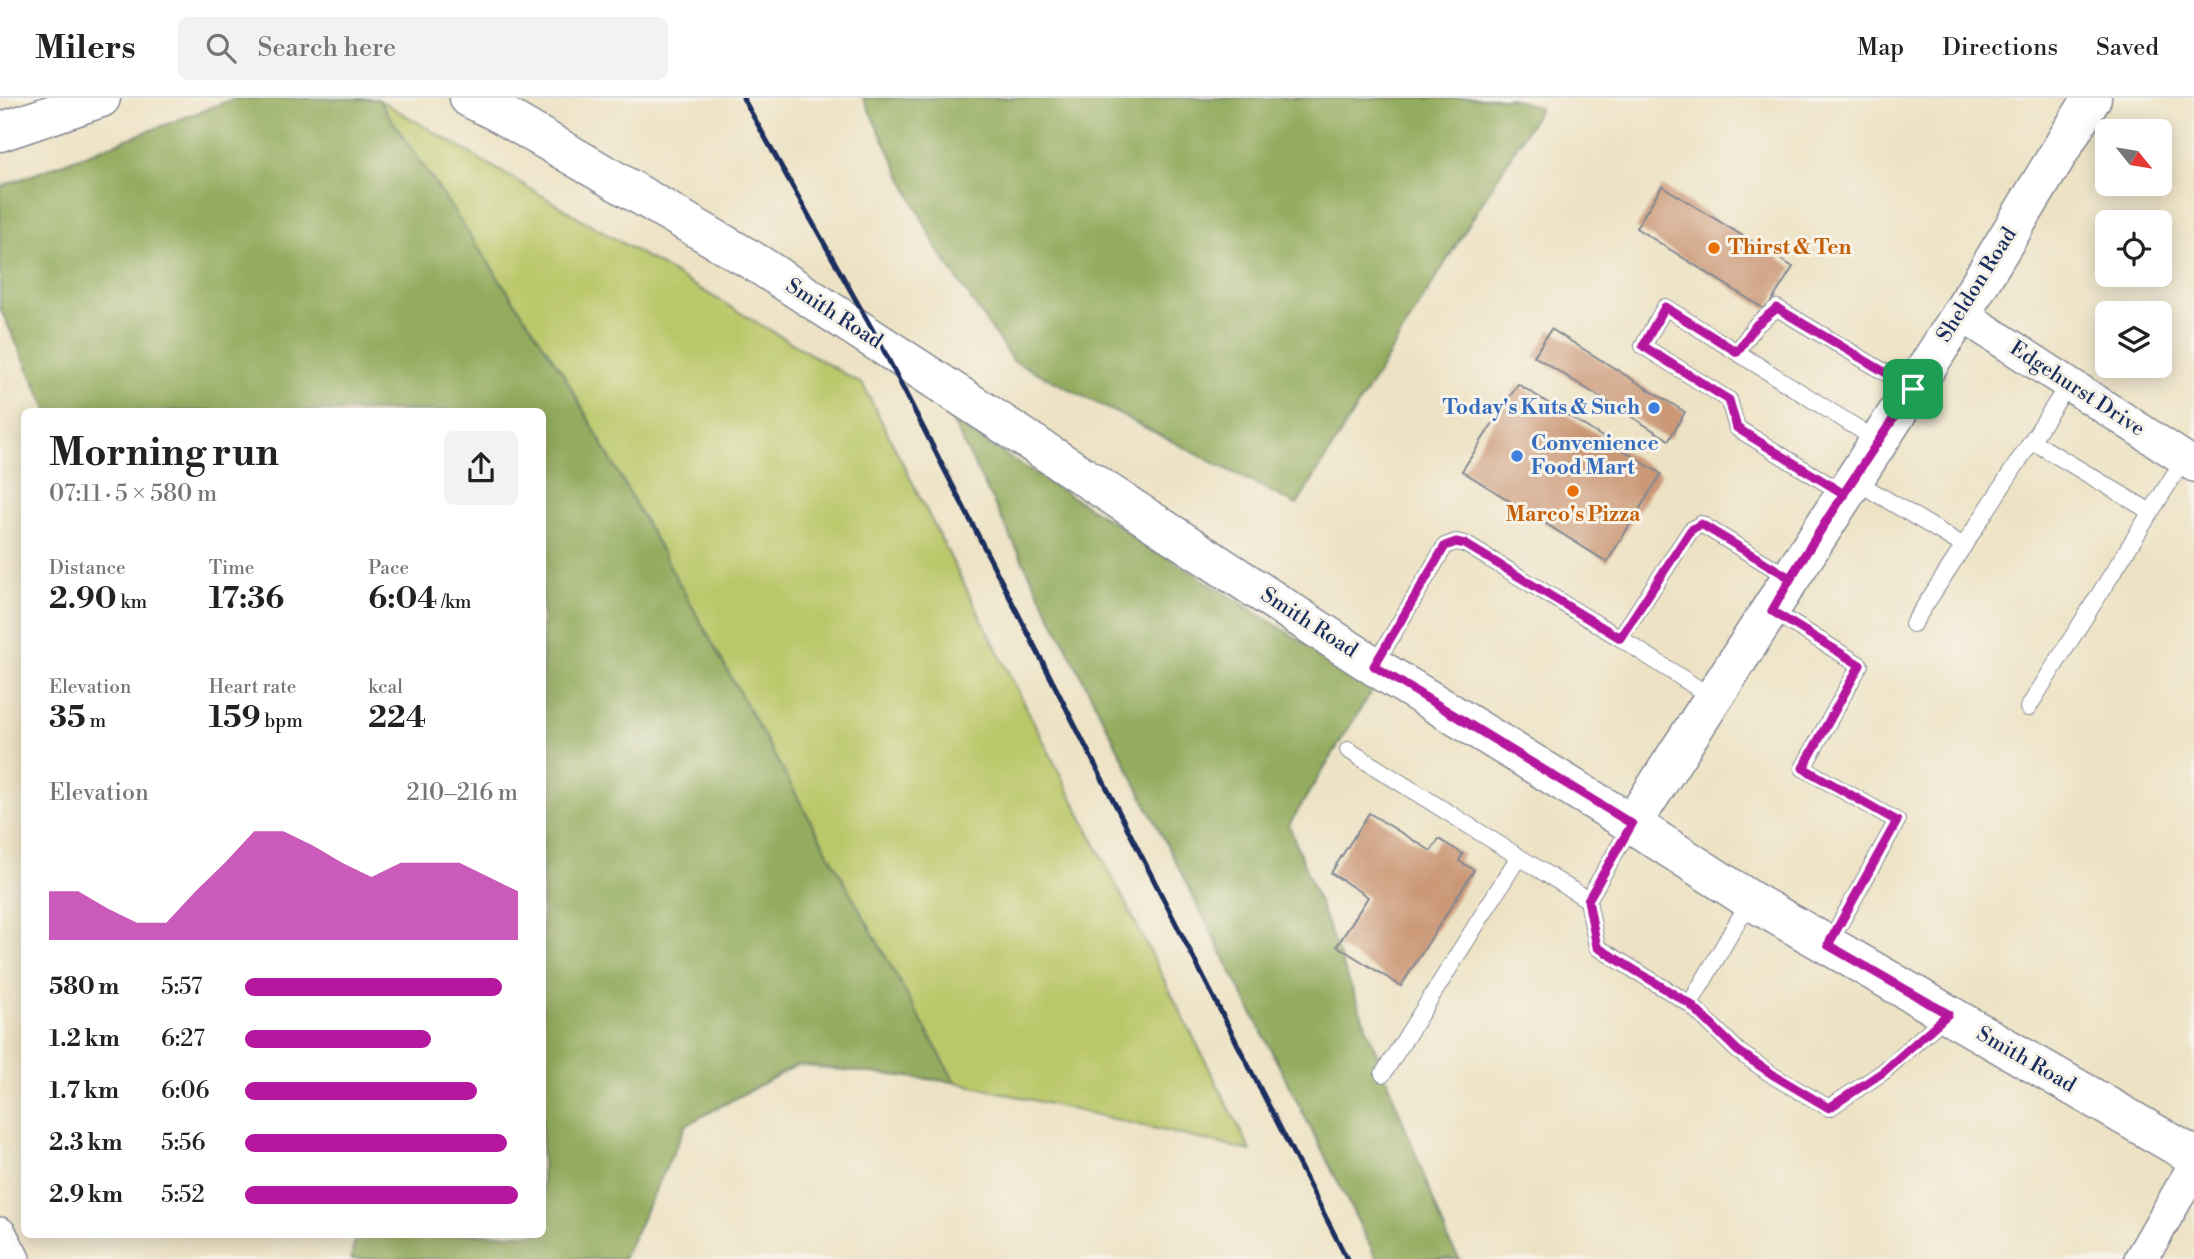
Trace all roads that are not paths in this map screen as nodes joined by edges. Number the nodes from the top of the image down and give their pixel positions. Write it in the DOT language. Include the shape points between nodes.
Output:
graph roads {
  1 [pos="101,98"];
  2 [pos="469,98"];
  3 [pos="2092,98"];
  4 [pos="47,106"];
  5 [pos="0,132"];
  6 [pos="1961,314"];
  7 [pos="1737,352"];
  8 [pos="2069,383"];
  9 [pos="1913,389"];
  10 [pos="1878,441"];
  11 [pos="2032,441"];
  12 [pos="2189,462"];
  13 [pos="1849,487"];
  14 [pos="2151,512"];
  15 [pos="1964,546"];
  16 [pos="1790,578"];
  17 [pos="1772,611"];
  18 [pos="1913,624"];
  19 [pos="1620,638"];
  20 [pos="1374,666"];
  21 [pos="1713,698"];
  22 [pos="2028,708"];
  23 [pos="1349,750"];
  24 [pos="1632,824"];
  25 [pos="1517,858"];
  26 [pos="1588,900"];
  27 [pos="1750,900"];
  28 [pos="1828,945"];
  29 [pos="1690,1004"];
  30 [pos="1948,1014"];
  31 [pos="1383,1074"];
  32 [pos="2194,1156"];
  33 [pos="2194,1167"];
  34 [pos="0,1234"];
  35 [pos="13,1259"];
  36 [pos="2141,1259"];
  1 -- 4 [label="main road"];
  2 -- 20 [label="main road, Smith Road" via="758,264"];
  3 -- 6 [label="main road, Sheldon Road"];
  4 -- 5 [label="main road"];
  6 -- 8 [label="street, Edgehurst Drive"];
  6 -- 9 [label="main road, Sheldon Road"];
  7 -- 9 [label="lane" via="1756,325 1777,308"];
  7 -- 10 [label="lane"];
  7 -- 13 [label="lane" via="1665,307 1643,346 1729,400 1737,428"];
  8 -- 11 [label="lane"];
  8 -- 12 [label="street, Edgehurst Drive"];
  9 -- 10 [label="main road, Sheldon Road"];
  10 -- 13 [label="main road, Sheldon Road"];
  11 -- 14 [label="lane"];
  11 -- 15 [label="lane"];
  12 -- 14 [label="lane"];
  13 -- 15 [label="lane"];
  13 -- 16 [label="main road, Sheldon Road"];
  14 -- 22 [label="lane"];
  15 -- 18 [label="lane"];
  16 -- 17 [label="main road, Sheldon Road"];
  16 -- 19 [label="lane" via="1701,524 1691,530"];
  17 -- 21 [label="main road, Sheldon Road"];
  17 -- 28 [label="lane" via="1860,665 1803,768 1897,821"];
  19 -- 20 [label="lane" via="1456,542 1445,546"];
  19 -- 21 [label="lane"];
  20 -- 24 [label="main road, Smith Road"];
  21 -- 24 [label="main road, Sheldon Road"];
  23 -- 25 [label="lane"];
  24 -- 26 [label="lane"];
  24 -- 27 [label="main road, Smith Road"];
  25 -- 26 [label="lane"];
  25 -- 31 [label="lane"];
  26 -- 29 [label="lane" via="1597,947"];
  27 -- 28 [label="main road, Smith Road"];
  27 -- 29 [label="lane"];
  28 -- 30 [label="main road, Smith Road"];
  29 -- 30 [label="lane" via="1738,1051 1829,1108 1883,1072"];
  30 -- 32 [label="main road, Smith Road"];
  33 -- 36 [label="street"];
  34 -- 35 [label="street"];
}
